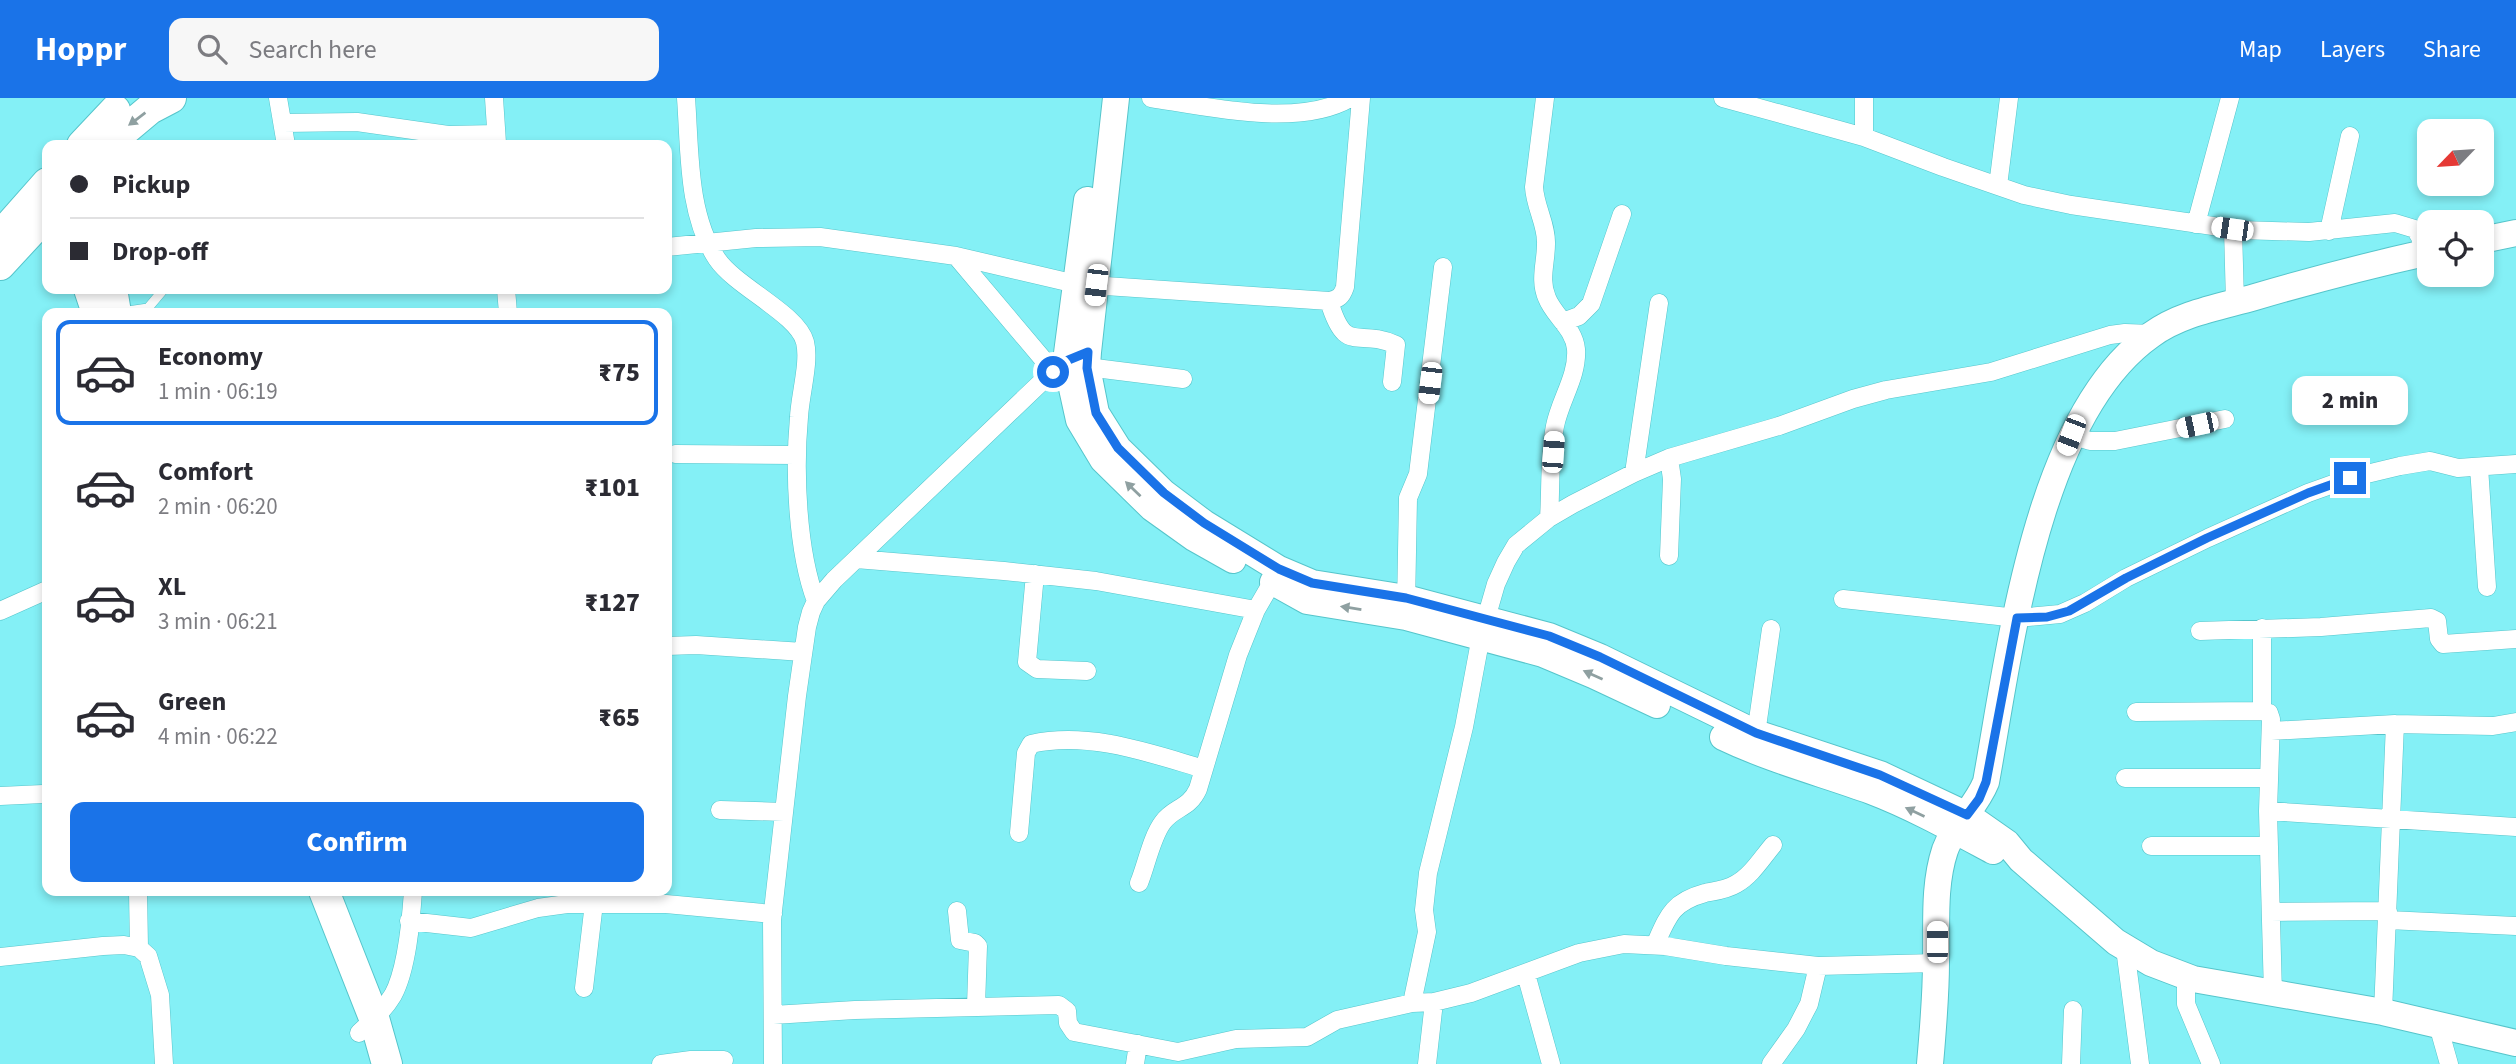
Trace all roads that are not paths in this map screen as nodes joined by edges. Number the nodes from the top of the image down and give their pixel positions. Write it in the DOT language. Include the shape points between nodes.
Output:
graph roads {
  1 [pos="93,98"];
  2 [pos="130,98"];
  3 [pos="171,98"];
  4 [pos="278,98"];
  5 [pos="494,98"];
  6 [pos="686,98"];
  7 [pos="1099,98"];
  8 [pos="1116,98"];
  9 [pos="1151,98"];
  10 [pos="1350,98"];
  11 [pos="1361,98"];
  12 [pos="1545,98"];
  13 [pos="1723,98"];
  14 [pos="1864,98"];
  15 [pos="2009,98"];
  16 [pos="2230,98"];
  17 [pos="283,123"];
  18 [pos="2350,136"];
  19 [pos="1864,137"];
  20 [pos="94,140"];
  21 [pos="95,140"];
  22 [pos="97,140"];
  23 [pos="285,140"];
  24 [pos="497,140"];
  25 [pos="1998,186"];
  26 [pos="42,189"];
  27 [pos="1622,214"];
  28 [pos="42,219"];
  29 [pos="2196,224"];
  30 [pos="2232,229"];
  31 [pos="2329,231"];
  32 [pos="2417,232"];
  33 [pos="2516,233"];
  34 [pos="0,236"];
  35 [pos="2494,238"];
  36 [pos="708,243"];
  37 [pos="672,247"];
  38 [pos="2417,254"];
  39 [pos="956,256"];
  40 [pos="0,265"];
  41 [pos="1443,267"];
  42 [pos="1086,284"];
  43 [pos="160,294"];
  44 [pos="1329,301"];
  45 [pos="2235,302"];
  46 [pos="1659,303"];
  47 [pos="148,308"];
  48 [pos="1563,322"];
  49 [pos="2152,334"];
  50 [pos="1073,363"];
  51 [pos="1183,379"];
  52 [pos="1392,382"];
  53 [pos="2225,419"];
  54 [pos="2071,435"];
  55 [pos="675,454"];
  56 [pos="797,455"];
  57 [pos="1670,458"];
  58 [pos="2516,464"];
  59 [pos="2479,467"];
  60 [pos="1634,473"];
  61 [pos="1549,518"];
  62 [pos="1669,556"];
  63 [pos="856,559"];
  64 [pos="1035,574"];
  65 [pos="1276,576"];
  66 [pos="2487,587"];
  67 [pos="42,592"];
  68 [pos="1843,599"];
  69 [pos="816,601"];
  70 [pos="1406,607"];
  71 [pos="1256,610"];
  72 [pos="0,611"];
  73 [pos="2017,618"];
  74 [pos="1483,627"];
  75 [pos="2262,628"];
  76 [pos="1771,629"];
  77 [pos="2200,631"];
  78 [pos="2516,639"];
  79 [pos="672,646"];
  80 [pos="803,652"];
  81 [pos="1087,671"];
  82 [pos="2262,711"];
  83 [pos="2136,712"];
  84 [pos="2516,722"];
  85 [pos="2395,724"];
  86 [pos="2271,730"];
  87 [pos="1755,742"];
  88 [pos="1204,769"];
  89 [pos="2125,778"];
  90 [pos="2269,778"];
  91 [pos="42,794"];
  92 [pos="0,796"];
  93 [pos="720,810"];
  94 [pos="2268,811"];
  95 [pos="784,812"];
  96 [pos="2392,819"];
  97 [pos="1961,822"];
  98 [pos="2516,827"];
  99 [pos="1019,833"];
  100 [pos="1773,845"];
  101 [pos="2151,846"];
  102 [pos="2269,846"];
  103 [pos="1139,883"];
  104 [pos="138,896"];
  105 [pos="307,896"];
  106 [pos="326,896"];
  107 [pos="412,896"];
  108 [pos="594,904"];
  109 [pos="957,911"];
  110 [pos="2271,912"];
  111 [pos="772,914"];
  112 [pos="2388,915"];
  113 [pos="410,921"];
  114 [pos="2516,926"];
  115 [pos="1655,945"];
  116 [pos="139,948"];
  117 [pos="2125,948"];
  118 [pos="0,957"];
  119 [pos="1936,963"];
  120 [pos="1818,966"];
  121 [pos="1526,974"];
  122 [pos="2186,976"];
  123 [pos="584,988"];
  124 [pos="2273,994"];
  125 [pos="1434,1002"];
  126 [pos="1412,1003"];
  127 [pos="976,1006"];
  128 [pos="2073,1010"];
  129 [pos="2383,1012"];
  130 [pos="773,1015"];
  131 [pos="367,1025"];
  132 [pos="2438,1025"];
  133 [pos="2516,1043"];
  134 [pos="1138,1044"];
  135 [pos="724,1060"];
  136 [pos="164,1064"];
  137 [pos="368,1064"];
  138 [pos="387,1064"];
  139 [pos="661,1064"];
  140 [pos="773,1064"];
  141 [pos="1135,1064"];
  142 [pos="1427,1064"];
  143 [pos="1551,1064"];
  144 [pos="1771,1064"];
  145 [pos="1930,1064"];
  146 [pos="2071,1064"];
  147 [pos="2140,1064"];
  148 [pos="2211,1064"];
  149 [pos="2449,1064"];
  1 -- 20 [label="main road"];
  2 -- 21 [label="main road" via="114,110"];
  3 -- 22 [label="main road, one-way"];
  4 -- 17 [label="street"];
  5 -- 24 [label="street"];
  6 -- 36 [label="street" via="692,181"];
  7 -- 42 [label="main road"];
  8 -- 42 [label="main road"];
  9 -- 10 [label="street" via="1290,114 1314,112"];
  11 -- 44 [label="street" via="1345,287 1342,296"];
  12 -- 48 [label="street" via="1535,201 1545,231 1546,296"];
  13 -- 19 [label="street"];
  14 -- 19 [label="street"];
  15 -- 25 [label="street"];
  16 -- 29 [label="street"];
  17 -- 23 [label="street"];
  17 -- 24 [label="street" via="357,122"];
  18 -- 31 [label="street"];
  19 -- 25 [label="street"];
  25 -- 29 [label="street" via="2071,205"];
  26 -- 34 [label="main road"];
  27 -- 48 [label="street" via="1591,304 1579,316"];
  28 -- 40 [label="main road"];
  29 -- 30 [label="street"];
  30 -- 31 [label="street"];
  30 -- 45 [label="street"];
  31 -- 32 [label="street" via="2395,223"];
  33 -- 35 [label="main road"];
  36 -- 37 [label="street"];
  36 -- 39 [label="street" via="820,237"];
  36 -- 56 [label="street" via="729,273 792,323 805,341"];
  38 -- 45 [label="main road"];
  39 -- 42 [label="street"];
  39 -- 50 [label="street"];
  41 -- 70 [label="street" via="1418,474 1408,498"];
  42 -- 44 [label="street"];
  42 -- 50 [label="main road"];
  43 -- 47 [label="lane"];
  44 -- 52 [label="street" via="1336,324 1346,335 1396,345"];
  45 -- 49 [label="main road" via="2185,316"];
  46 -- 60 [label="street"];
  48 -- 61 [label="street" via="1575,340 1576,352 1554,429"];
  49 -- 54 [label="main road" via="2102,382"];
  49 -- 57 [label="street" via="2110,335 1991,372 1886,390"];
  50 -- 51 [label="street"];
  50 -- 63 [label="street"];
  50 -- 65 [label="main road" via="1079,420 1103,460 1152,508 1194,538"];
  53 -- 54 [label="street" via="2115,441"];
  54 -- 73 [label="main road" via="2050,491"];
  55 -- 56 [label="street"];
  56 -- 69 [label="street" via="804,558"];
  57 -- 60 [label="street"];
  57 -- 62 [label="street"];
  58 -- 59 [label="street"];
  59 -- 66 [label="street"];
  59 -- 73 [label="street" via="2458,468 2430,461 2350,478 2207,538 2069,611"];
  60 -- 61 [label="street"];
  61 -- 74 [label="street" via="1516,545"];
  63 -- 64 [label="street"];
  63 -- 69 [label="street"];
  64 -- 71 [label="street"];
  64 -- 81 [label="street" via="1027,662 1037,668"];
  65 -- 70 [label="main road" via="1307,601"];
  65 -- 71 [label="street"];
  67 -- 72 [label="street"];
  68 -- 73 [label="street"];
  69 -- 80 [label="street"];
  70 -- 74 [label="main road"];
  71 -- 88 [label="street"];
  73 -- 97 [label="main road" via="1986,782"];
  74 -- 87 [label="main road"];
  74 -- 126 [label="street" via="1428,873 1427,932"];
  75 -- 77 [label="street"];
  75 -- 78 [label="street" via="2431,618 2437,621 2443,644"];
  75 -- 82 [label="street"];
  76 -- 87 [label="street"];
  79 -- 80 [label="street"];
  80 -- 95 [label="street"];
  82 -- 83 [label="street"];
  82 -- 86 [label="street" via="2270,713"];
  84 -- 85 [label="street" via="2493,726"];
  85 -- 86 [label="street"];
  85 -- 96 [label="street"];
  86 -- 90 [label="street"];
  87 -- 97 [label="main road" via="1873,792"];
  88 -- 99 [label="street" via="1133,748 1062,741 1031,744 1026,753"];
  88 -- 103 [label="street" via="1194,798 1161,824"];
  89 -- 90 [label="street"];
  90 -- 94 [label="street"];
  91 -- 92 [label="street"];
  93 -- 95 [label="street"];
  94 -- 96 [label="street"];
  94 -- 102 [label="street"];
  95 -- 111 [label="street"];
  96 -- 98 [label="street"];
  96 -- 112 [label="street"];
  97 -- 117 [label="main road" via="2003,856 2021,860"];
  97 -- 119 [label="main road" via="1945,851 1939,879"];
  100 -- 115 [label="street" via="1737,884 1692,897 1674,908"];
  101 -- 102 [label="street"];
  102 -- 110 [label="street"];
  104 -- 116 [label="street"];
  105 -- 131 [label="main road"];
  106 -- 131 [label="main road"];
  107 -- 113 [label="street"];
  108 -- 111 [label="street" via="705,906"];
  108 -- 113 [label="street" via="538,908 471,928"];
  108 -- 123 [label="street"];
  109 -- 127 [label="street" via="960,940 978,946"];
  110 -- 112 [label="street"];
  110 -- 124 [label="street"];
  111 -- 130 [label="street"];
  112 -- 114 [label="street"];
  112 -- 129 [label="street"];
  113 -- 131 [label="street" via="394,992"];
  115 -- 120 [label="street"];
  115 -- 121 [label="street" via="1624,944 1579,953"];
  116 -- 118 [label="street" via="103,946"];
  116 -- 136 [label="street" via="148,956 160,995"];
  117 -- 122 [label="main road"];
  117 -- 147 [label="street"];
  119 -- 120 [label="street"];
  119 -- 145 [label="main road"];
  120 -- 144 [label="street" via="1809,1004"];
  121 -- 125 [label="street"];
  121 -- 143 [label="street"];
  122 -- 124 [label="main road"];
  122 -- 148 [label="street" via="2186,1004"];
  124 -- 129 [label="main road"];
  125 -- 126 [label="street"];
  125 -- 142 [label="street"];
  126 -- 134 [label="street" via="1337,1020 1307,1037 1236,1039 1178,1052"];
  127 -- 130 [label="street"];
  127 -- 134 [label="street" via="1059,1005 1067,1011 1074,1032"];
  128 -- 146 [label="street"];
  129 -- 132 [label="main road"];
  130 -- 140 [label="street"];
  131 -- 137 [label="main road"];
  131 -- 138 [label="main road"];
  132 -- 133 [label="main road"];
  132 -- 149 [label="street"];
  134 -- 141 [label="street"];
  135 -- 139 [label="street"];
}
